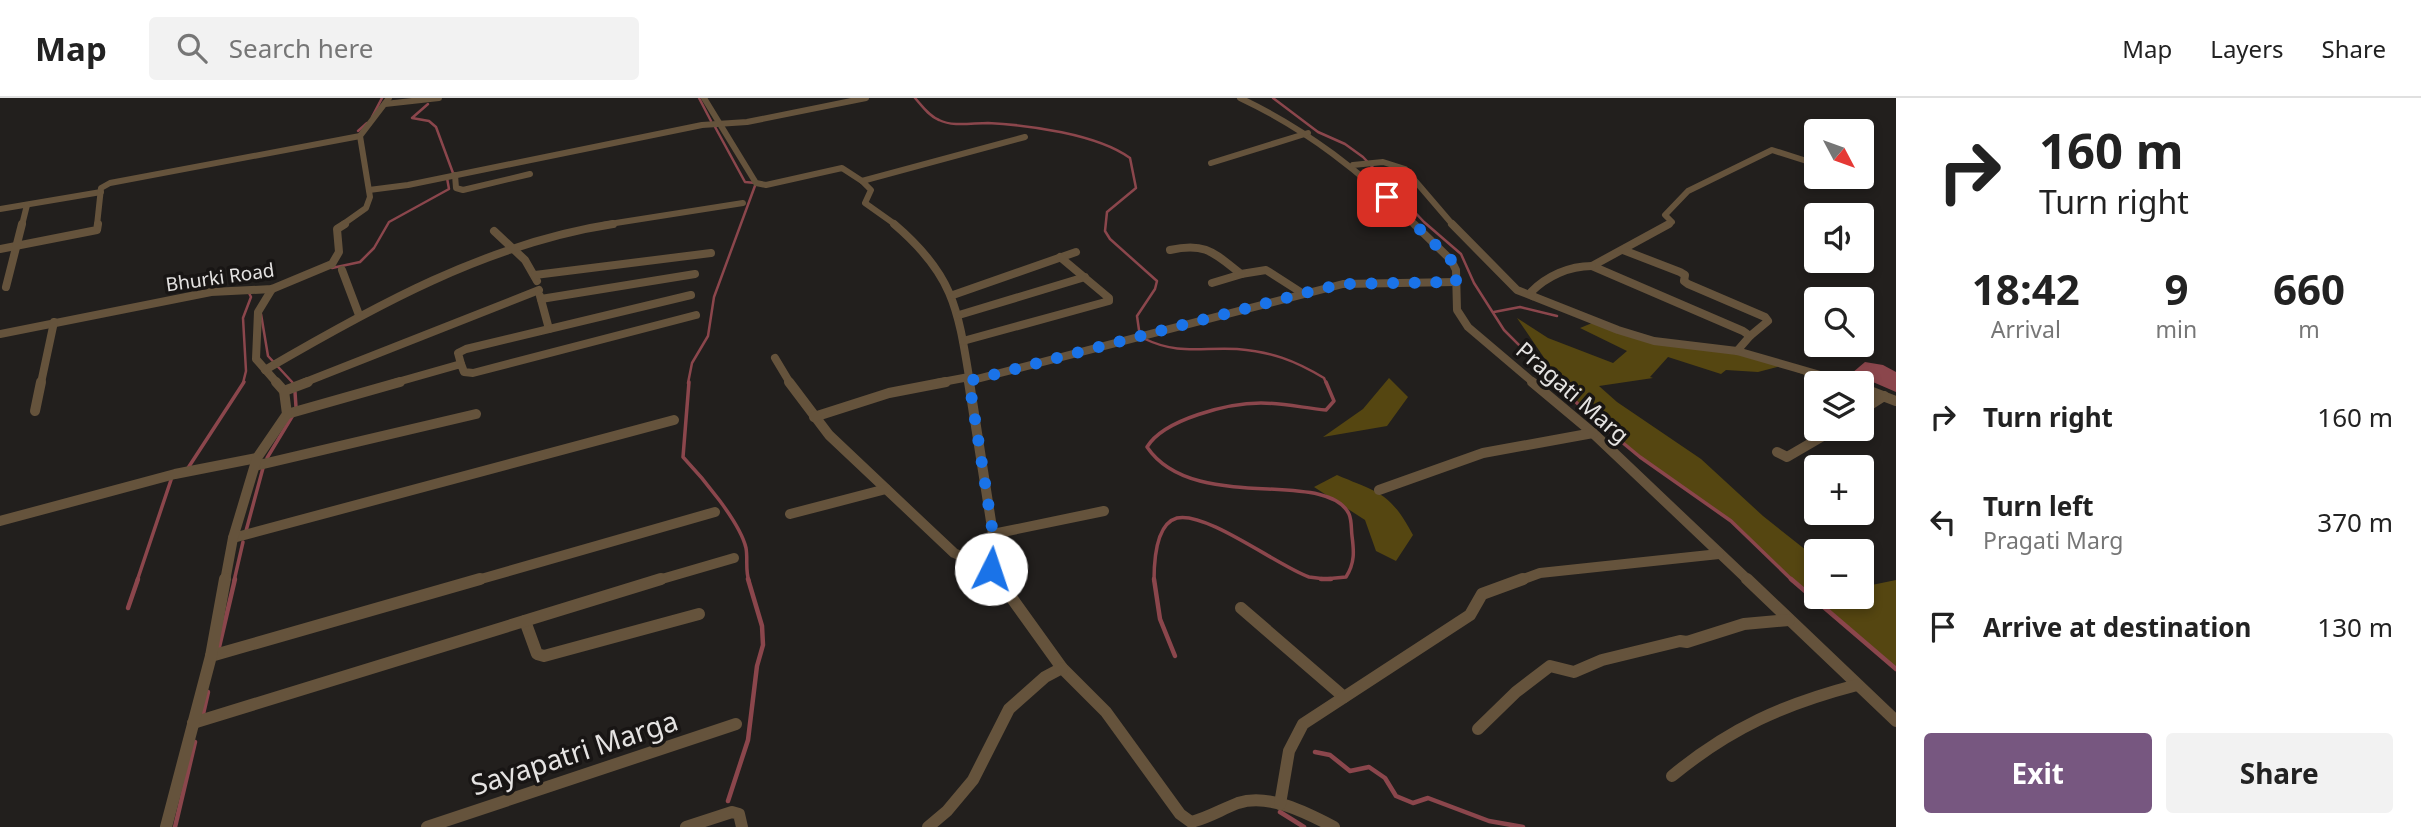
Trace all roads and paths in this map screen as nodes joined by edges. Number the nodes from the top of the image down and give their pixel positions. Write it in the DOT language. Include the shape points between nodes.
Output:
graph roads {
  1 [pos="439,98"];
  2 [pos="704,98"];
  3 [pos="866,98"];
  4 [pos="1244,99"];
  5 [pos="387,101"];
  6 [pos="718,124"];
  7 [pos="1308,134"];
  8 [pos="360,136"];
  9 [pos="1025,137"];
  10 [pos="1804,160"];
  11 [pos="1211,163"];
  12 [pos="1353,165"];
  13 [pos="530,174"];
  14 [pos="455,175"];
  15 [pos="862,181"];
  16 [pos="369,190"];
  17 [pos="101,192"];
  18 [pos="743,203"];
  19 [pos="27,205"];
  20 [pos="0,209"];
  21 [pos="494,231"];
  22 [pos="16,246"];
  23 [pos="509,248"];
  24 [pos="0,249"];
  25 [pos="1170,250"];
  26 [pos="1623,250"];
  27 [pos="1076,252"];
  28 [pos="711,253"];
  29 [pos="1060,257"];
  30 [pos="1592,266"];
  31 [pos="342,270"];
  32 [pos="695,274"];
  33 [pos="1241,274"];
  34 [pos="535,275"];
  35 [pos="1084,277"];
  36 [pos="1456,282"];
  37 [pos="1213,284"];
  38 [pos="6,287"];
  39 [pos="272,289"];
  40 [pos="1302,293"];
  41 [pos="540,295"];
  42 [pos="691,295"];
  43 [pos="953,295"];
  44 [pos="1533,296"];
  45 [pos="959,314"];
  46 [pos="696,315"];
  47 [pos="359,316"];
  48 [pos="54,322"];
  49 [pos="549,329"];
  50 [pos="0,334"];
  51 [pos="1750,336"];
  52 [pos="963,341"];
  53 [pos="1737,351"];
  54 [pos="775,358"];
  55 [pos="461,364"];
  56 [pos="265,370"];
  57 [pos="1806,371"];
  58 [pos="969,379"];
  59 [pos="284,391"];
  60 [pos="1874,392"];
  61 [pos="1884,396"];
  62 [pos="1896,401"];
  63 [pos="1874,402"];
  64 [pos="35,411"];
  65 [pos="287,414"];
  66 [pos="476,414"];
  67 [pos="814,417"];
  68 [pos="674,420"];
  69 [pos="1593,433"];
  70 [pos="1814,441"];
  71 [pos="1777,452"];
  72 [pos="256,462"];
  73 [pos="886,489"];
  74 [pos="1379,490"];
  75 [pos="1104,511"];
  76 [pos="715,512"];
  77 [pos="790,514"];
  78 [pos="0,521"];
  79 [pos="993,534"];
  80 [pos="233,538"];
  81 [pos="1719,554"];
  82 [pos="734,558"];
  83 [pos="991,569"];
  84 [pos="1241,608"];
  85 [pos="699,614"];
  86 [pos="1789,620"];
  87 [pos="525,621"];
  88 [pos="211,656"];
  89 [pos="1062,668"];
  90 [pos="1857,685"];
  91 [pos="1344,697"];
  92 [pos="1896,721"];
  93 [pos="193,723"];
  94 [pos="736,724"];
  95 [pos="1478,729"];
  96 [pos="1672,776"];
  97 [pos="1280,804"];
  98 [pos="166,827"];
  99 [pos="427,827"];
  100 [pos="686,827"];
  101 [pos="742,827"];
  102 [pos="928,827"];
  103 [pos="1334,827"];
  1 -- 5 [label="street"];
  2 -- 6 [label="street"];
  3 -- 6 [label="street"];
  4 -- 7 [label="street, Pragati Marg"];
  5 -- 8 [label="street"];
  6 -- 14 [label="street"];
  6 -- 15 [label="street" via="756,183 766,185 842,168"];
  7 -- 11 [label="street"];
  7 -- 12 [label="street, Pragati Marg"];
  8 -- 16 [label="street"];
  8 -- 17 [label="street" via="110,183"];
  9 -- 15 [label="street"];
  10 -- 26 [label="street" via="1772,150 1688,191 1665,215 1672,222"];
  12 -- 36 [label="street, Pragati Marg" via="1451,260"];
  12 -- 44 [label="street" via="1383,162 1405,169 1465,239 1517,290"];
  13 -- 14 [label="street" via="463,190 456,188"];
  14 -- 16 [label="street"];
  15 -- 43 [label="street" via="872,191 865,203 892,219 928,257"];
  16 -- 39 [label="street, Bhurki Road" via="366,208 337,229 339,257 322,269"];
  17 -- 19 [label="street"];
  17 -- 22 [label="street" via="97,230"];
  18 -- 23 [label="street" via="604,226"];
  19 -- 20 [label="street"];
  19 -- 22 [label="street"];
  21 -- 23 [label="street"];
  22 -- 24 [label="street"];
  22 -- 38 [label="street"];
  23 -- 34 [label="street" via="533,267"];
  23 -- 47 [label="street"];
  25 -- 33 [label="street" via="1202,245"];
  26 -- 30 [label="street"];
  26 -- 51 [label="street" via="1680,272 1688,284 1765,317 1768,321"];
  27 -- 29 [label="street"];
  28 -- 34 [label="street"];
  29 -- 35 [label="street"];
  29 -- 43 [label="street"];
  30 -- 44 [label="street" via="1581,265 1537,285"];
  30 -- 51 [label="street"];
  31 -- 47 [label="street"];
  32 -- 41 [label="street"];
  33 -- 37 [label="street"];
  33 -- 40 [label="street" via="1266,270"];
  34 -- 41 [label="street"];
  35 -- 45 [label="street"];
  35 -- 52 [label="street" via="1110,298 1108,303"];
  36 -- 40 [label="street" via="1343,284"];
  36 -- 69 [label="street, Pragati Marg" via="1457,310 1468,327"];
  39 -- 48 [label="street, Bhurki Road" via="211,292"];
  39 -- 56 [label="street" via="255,324 256,359"];
  40 -- 58 [label="street"];
  41 -- 49 [label="street"];
  41 -- 59 [label="street"];
  42 -- 49 [label="street"];
  43 -- 45 [label="street"];
  44 -- 53 [label="street" via="1654,341"];
  45 -- 52 [label="street"];
  46 -- 55 [label="street" via="473,373 464,372"];
  47 -- 56 [label="street"];
  48 -- 50 [label="street, Bhurki Road"];
  48 -- 64 [label="street"];
  49 -- 55 [label="street" via="466,349 458,353"];
  51 -- 53 [label="street"];
  52 -- 58 [label="street"];
  53 -- 57 [label="street"];
  54 -- 67 [label="street"];
  55 -- 65 [label="street"];
  56 -- 59 [label="street"];
  58 -- 67 [label="street" via="889,393"];
  58 -- 79 [label="street"];
  59 -- 65 [label="street"];
  60 -- 61 [label="street"];
  61 -- 62 [label="street"];
  61 -- 63 [label="street"];
  65 -- 72 [label="street"];
  66 -- 72 [label="street"];
  67 -- 73 [label="street"];
  68 -- 80 [label="street"];
  69 -- 74 [label="street" via="1483,453"];
  69 -- 81 [label="street, Pragati Marg"];
  70 -- 71 [label="street" via="1787,457"];
  72 -- 78 [label="street" via="175,474"];
  72 -- 80 [label="street"];
  73 -- 77 [label="street"];
  73 -- 83 [label="street" via="954,553"];
  75 -- 79 [label="street"];
  76 -- 88 [label="street"];
  79 -- 83 [label="street"];
  80 -- 88 [label="street"];
  81 -- 86 [label="street, Pragati Marg"];
  81 -- 91 [label="street" via="1539,573 1493,590 1479,597 1470,615"];
  82 -- 87 [label="street"];
  83 -- 89 [label="street"];
  84 -- 91 [label="street"];
  85 -- 87 [label="street" via="544,656 537,654"];
  86 -- 90 [label="street, Pragati Marg"];
  86 -- 95 [label="street" via="1744,624 1574,671 1550,666"];
  87 -- 93 [label="street"];
  88 -- 93 [label="street"];
  89 -- 97 [label="street" via="1106,712 1180,814 1191,822 1205,820 1243,800"];
  89 -- 102 [label="street" via="1009,709 973,780"];
  90 -- 92 [label="street, Pragati Marg"];
  90 -- 96 [label="street" via="1754,718 1711,743"];
  91 -- 97 [label="street" via="1295,733"];
  93 -- 98 [label="street"];
  94 -- 99 [label="street, Sayapatri Marga"];
  97 -- 103 [label="street"];
  100 -- 101 [label="street" via="732,812 739,814"];
}
